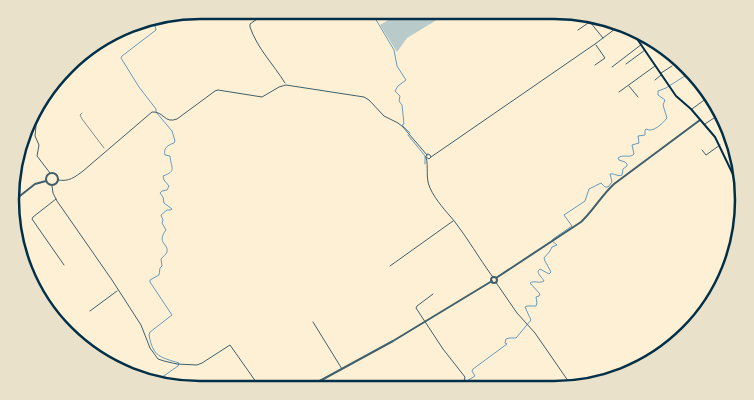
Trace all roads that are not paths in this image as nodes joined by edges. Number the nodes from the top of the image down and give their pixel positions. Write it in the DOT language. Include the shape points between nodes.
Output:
graph roads {
  1 [pos="257,19"];
  2 [pos="590,22"];
  3 [pos="615,29"];
  4 [pos="578,30"];
  5 [pos="603,39"];
  6 [pos="638,39"];
  7 [pos="595,44"];
  8 [pos="642,44"];
  9 [pos="645,50"];
  10 [pos="595,64"];
  11 [pos="626,64"];
  12 [pos="656,66"];
  13 [pos="672,66"];
  14 [pos="612,67"];
  15 [pos="661,74"];
  16 [pos="655,80"];
  17 [pos="286,85"];
  18 [pos="628,85"];
  19 [pos="619,92"];
  20 [pos="638,97"];
  21 [pos="705,99"];
  22 [pos="691,109"];
  23 [pos="715,117"];
  24 [pos="700,120"];
  25 [pos="35,124"];
  26 [pos="704,124"];
  27 [pos="720,145"];
  28 [pos="702,150"];
  29 [pos="429,157"];
  30 [pos="50,173"];
  31 [pos="734,176"];
  32 [pos="46,180"];
  33 [pos="58,180"];
  34 [pos="52,186"];
  35 [pos="19,197"];
  36 [pos="56,199"];
  37 [pos="453,220"];
  38 [pos="64,265"];
  39 [pos="390,266"];
  40 [pos="494,280"];
  41 [pos="118,290"];
  42 [pos="433,294"];
  43 [pos="90,312"];
  44 [pos="312,322"];
  45 [pos="425,322"];
  46 [pos="342,370"];
  47 [pos="255,381"];
  48 [pos="321,381"];
  49 [pos="463,381"];
  50 [pos="568,381"];
  1 -- 17 [label="street" via="250,27"];
  2 -- 4 [label="street"];
  2 -- 5 [label="street"];
  3 -- 5 [label="street"];
  5 -- 7 [label="street"];
  6 -- 8 [label="main road"];
  7 -- 10 [label="street" via="605,58"];
  7 -- 29 [label="street"];
  8 -- 9 [label="main road"];
  8 -- 14 [label="street"];
  9 -- 11 [label="street"];
  9 -- 12 [label="main road"];
  12 -- 15 [label="main road"];
  12 -- 18 [label="street"];
  13 -- 15 [label="street"];
  15 -- 16 [label="street"];
  15 -- 22 [label="main road" via="676,96"];
  17 -- 29 [label="street" via="364,97 380,113 398,123"];
  17 -- 33 [label="street" via="262,97 218,90 173,121 156,111 151,112 73,178"];
  18 -- 19 [label="street"];
  18 -- 20 [label="street"];
  21 -- 22 [label="street"];
  22 -- 24 [label="main road"];
  23 -- 26 [label="street"];
  24 -- 26 [label="main road"];
  24 -- 40 [label="street" via="614,184 580,222"];
  25 -- 30 [label="street" via="37,156"];
  26 -- 27 [label="main road"];
  27 -- 28 [label="street" via="706,155"];
  27 -- 31 [label="main road"];
  29 -- 37 [label="street" via="427,177 430,187"];
  30 -- 32 [label="street"];
  30 -- 33 [label="street"];
  32 -- 34 [label="street"];
  32 -- 35 [label="street"];
  33 -- 34 [label="street"];
  34 -- 36 [label="street"];
  36 -- 38 [label="street" via="32,219"];
  36 -- 41 [label="street"];
  37 -- 39 [label="street"];
  37 -- 40 [label="street"];
  40 -- 45 [label="street"];
  40 -- 50 [label="street"];
  41 -- 43 [label="street"];
  41 -- 47 [label="street" via="156,356 164,361 192,366 230,345"];
  42 -- 45 [label="street" via="417,306"];
  44 -- 46 [label="street"];
  45 -- 46 [label="street"];
  45 -- 49 [label="street" via="465,377"];
  46 -- 48 [label="street"];
}
